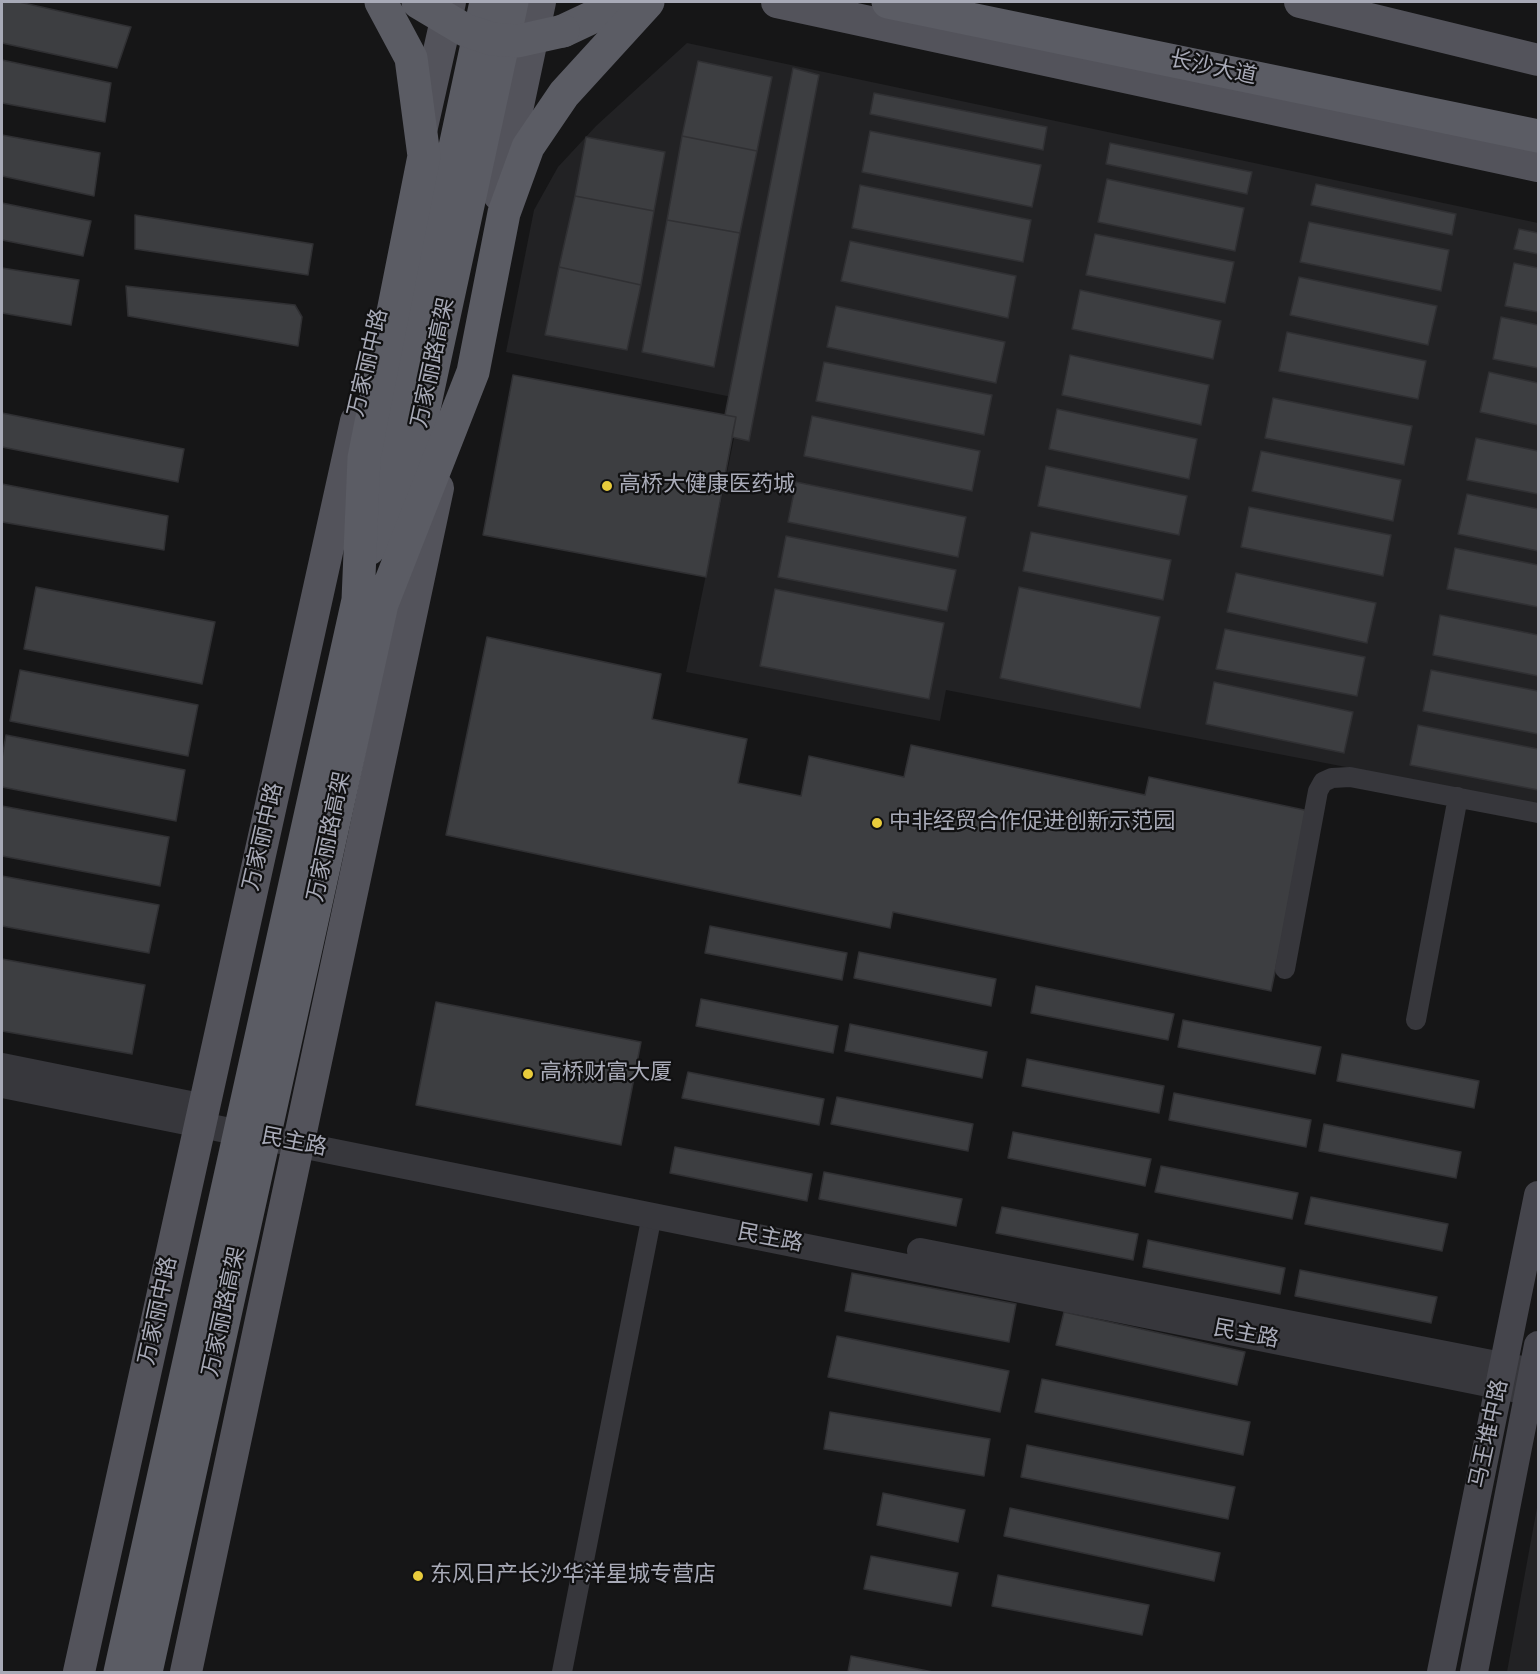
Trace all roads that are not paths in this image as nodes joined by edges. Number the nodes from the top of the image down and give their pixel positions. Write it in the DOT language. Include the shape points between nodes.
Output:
graph roads {
  1 [pos="381,2"];
  2 [pos="418,2"];
  3 [pos="450,2"];
  4 [pos="486,2"];
  5 [pos="512,2"];
  6 [pos="540,2"];
  7 [pos="612,2"];
  8 [pos="648,2"];
  9 [pos="777,2"];
  10 [pos="888,2"];
  11 [pos="1001,2"];
  12 [pos="1306,2"];
  13 [pos="1539,60"];
  14 [pos="1539,117"];
  15 [pos="1539,136"];
  16 [pos="1539,166"];
  17 [pos="370,602"];
  18 [pos="1458,797"];
  19 [pos="1539,813"];
  20 [pos="1285,969"];
  21 [pos="1416,1020"];
  22 [pos="2,1066"];
  23 [pos="2,1085"];
  24 [pos="202,1115"];
  25 [pos="300,1136"];
  26 [pos="1539,1195"];
  27 [pos="652,1215"];
  28 [pos="1536,1375"];
  29 [pos="1502,1376"];
  30 [pos="79,1672"];
  31 [pos="120,1672"];
  32 [pos="146,1672"];
  33 [pos="186,1672"];
  34 [pos="562,1672"];
  35 [pos="1441,1672"];
  36 [pos="1474,1672"];
  1 -- 17 [label="highway, bridge" via="411,58 424,156 364,458"];
  2 -- 7 [label="highway, bridge" via="465,30 518,42 563,31 597,15"];
  3 -- 24 [label="main road, 万家丽中路"];
  4 -- 17 [label="highway, 万家丽路高架, bridge"];
  5 -- 17 [label="highway, 万家丽路高架, bridge"];
  6 -- 25 [label="main road"];
  8 -- 17 [label="highway, bridge" via="564,94 528,147 504,213 473,372"];
  9 -- 16 [label="main road"];
  10 -- 15 [label="highway, 长沙大道"];
  11 -- 14 [label="highway, 长沙大道"];
  12 -- 13 [label="main road"];
  17 -- 31 [label="highway, 万家丽路高架, bridge"];
  17 -- 32 [label="highway, 万家丽路高架, bridge"];
  18 -- 19 [label="street"];
  18 -- 20 [label="street" via="1350,777 1323,782 1318,791"];
  18 -- 21 [label="street"];
  22 -- 24 [label="street, 民主路"];
  23 -- 24 [label="street, 民主路"];
  24 -- 25 [label="street, 民主路"];
  24 -- 30 [label="main road, 万家丽中路"];
  25 -- 27 [label="street, 民主路"];
  25 -- 29 [label="street, 民主路" via="663,1201"];
  25 -- 33 [label="main road"];
  26 -- 29 [label="main road, 马王堆中路"];
  27 -- 29 [label="street, 民主路"];
  27 -- 34 [label="street"];
  28 -- 29 [label="street, 民主路"];
  28 -- 36 [label="main road, 马王堆中路"];
  29 -- 35 [label="main road, 马王堆中路"];
}
